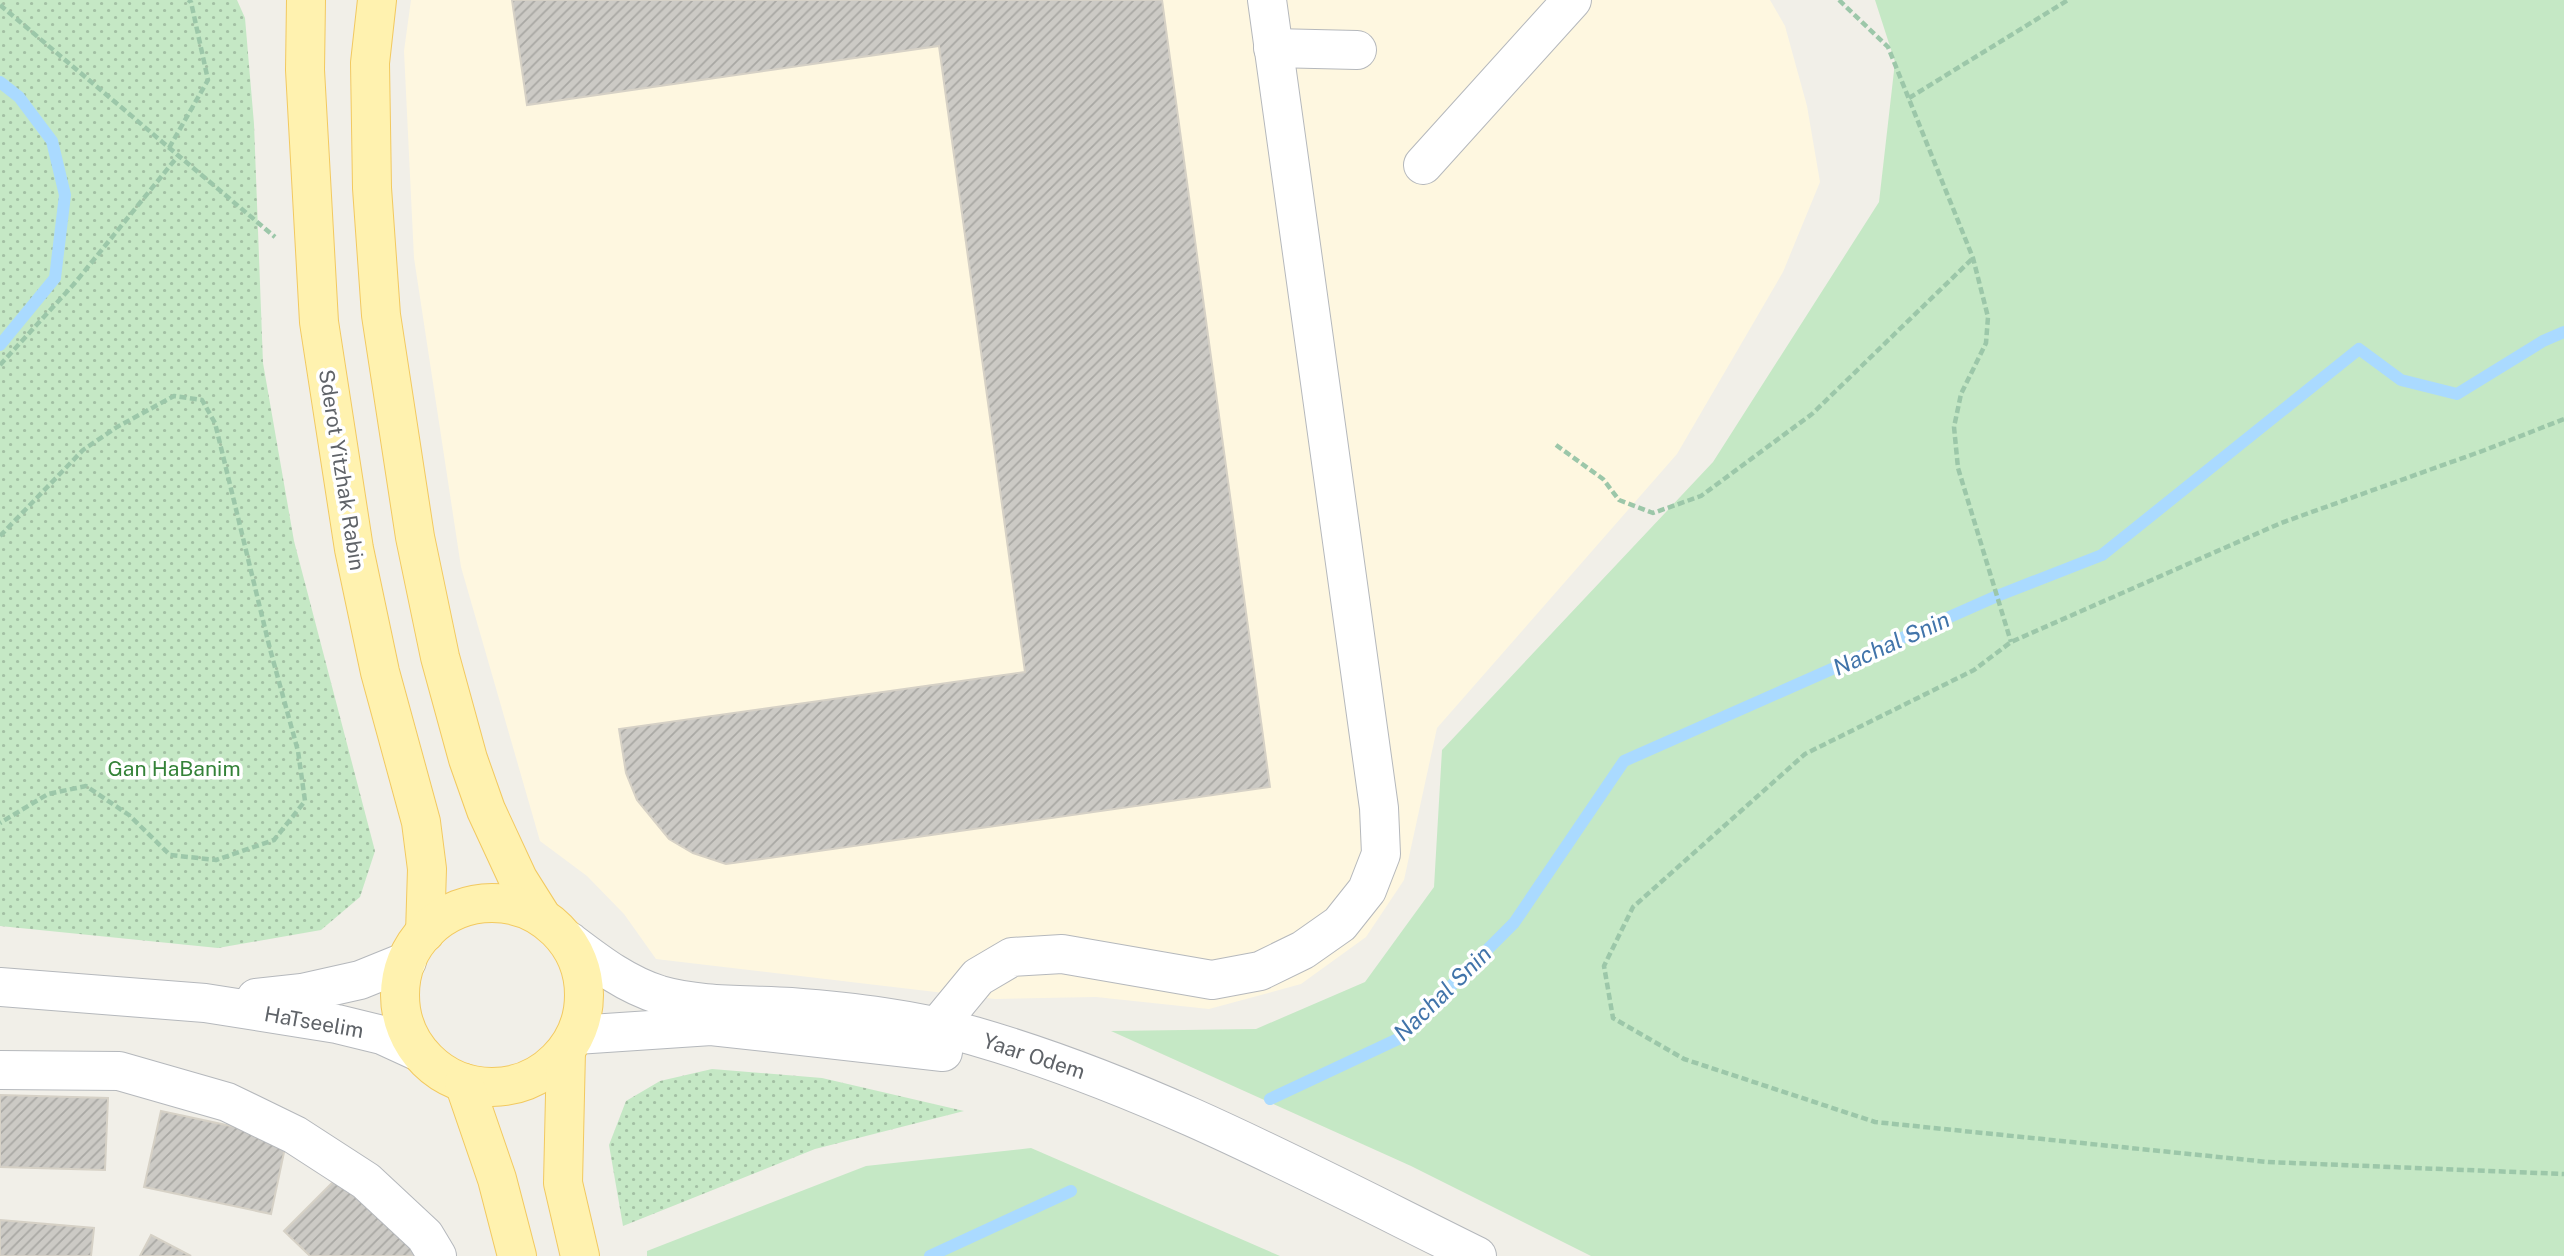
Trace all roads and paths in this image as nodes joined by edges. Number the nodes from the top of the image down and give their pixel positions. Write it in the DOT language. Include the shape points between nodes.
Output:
graph roads {
  1 [pos="188,0"];
  2 [pos="288,0"];
  3 [pos="306,0"];
  4 [pos="377,0"];
  5 [pos="1266,0"];
  6 [pos="1572,0"];
  7 [pos="1839,0"];
  8 [pos="2068,0"];
  9 [pos="0,5"];
  10 [pos="1273,48"];
  11 [pos="1357,50"];
  12 [pos="305,70"];
  13 [pos="1909,98"];
  14 [pos="169,148"];
  15 [pos="178,156"];
  16 [pos="1423,165"];
  17 [pos="1973,258"];
  18 [pos="316,272"];
  19 [pos="0,365"];
  20 [pos="2564,419"];
  21 [pos="1556,445"];
  22 [pos="0,536"];
  23 [pos="2011,642"];
  24 [pos="0,822"];
  25 [pos="540,914"];
  26 [pos="569,942"];
  27 [pos="416,947"];
  28 [pos="0,987"];
  29 [pos="205,1003"];
  30 [pos="936,1028"];
  31 [pos="571,1043"];
  32 [pos="419,1052"];
  33 [pos="0,1070"];
  34 [pos="464,1083"];
  35 [pos="2564,1174"];
  36 [pos="437,1256"];
  37 [pos="517,1256"];
  38 [pos="580,1256"];
  39 [pos="1427,1256"];
  40 [pos="1478,1256"];
  1 -- 14 [label="path" via="208,80"];
  2 -- 12 [label="main road"];
  3 -- 12 [label="main road, Sderot Yitzhak Rabin"];
  4 -- 25 [label="main road" via="369,129 376,251 381,315 415,537 440,657 468,759 518,879"];
  5 -- 10 [label="street"];
  6 -- 16 [label="street"];
  7 -- 13 [label="path" via="1888,47"];
  8 -- 13 [label="path"];
  9 -- 14 [label="path"];
  10 -- 11 [label="street"];
  10 -- 30 [label="street" via="1377,795 1381,854 1367,890 1340,925 1259,971 1212,980 1062,954 1012,957 978,977"];
  12 -- 18 [label="main road, Sderot Yitzhak Rabin"];
  13 -- 17 [label="path"];
  14 -- 15 [label="path"];
  15 -- 18 [label="path"];
  15 -- 19 [label="path" via="74,284"];
  17 -- 21 [label="path" via="1812,414 1701,496 1653,513 1619,500 1603,480"];
  17 -- 23 [label="path" via="1988,317 1986,343 1961,394 1954,426 1958,468"];
  18 -- 27 [label="main road, Sderot Yitzhak Rabin" via="319,322 354,549 380,672 421,822 426,869"];
  20 -- 23 [label="path" via="2281,523"];
  22 -- 24 [label="path" via="83,450 117,427 174,396 202,400 215,423 298,751 305,802 274,840 216,860 170,855 129,815 86,786 48,794"];
  23 -- 35 [label="path" via="1974,670 1805,754 1633,907 1604,966 1613,1018 1684,1059 1875,1122 2268,1162"];
  25 -- 26 [label="main road"];
  25 -- 27 [label="main road" via="510,903 477,902 436,921"];
  26 -- 30 [label="street, Yaar Odem" via="622,980 661,995 885,1017"];
  26 -- 31 [label="main road" via="583,972 585,1004"];
  27 -- 29 [label="street, HaTseelim" via="360,980 302,993"];
  27 -- 32 [label="main road" via="402,973 400,1005 403,1023"];
  28 -- 29 [label="street, HaTseelim"];
  29 -- 32 [label="street, HaTseelim" via="337,1024 382,1035"];
  30 -- 40 [label="street, Yaar Odem" via="1040,1055 1132,1090"];
  31 -- 34 [label="main road" via="547,1070 517,1084"];
  31 -- 38 [label="main road" via="563,1183"];
  31 -- 39 [label="street, Yaar Odem" via="711,1026 968,1055 1211,1147"];
  32 -- 34 [label="main road" via="435,1068"];
  33 -- 36 [label="street" via="119,1071 227,1102 295,1135 366,1181 425,1237"];
  34 -- 37 [label="main road"];
}
